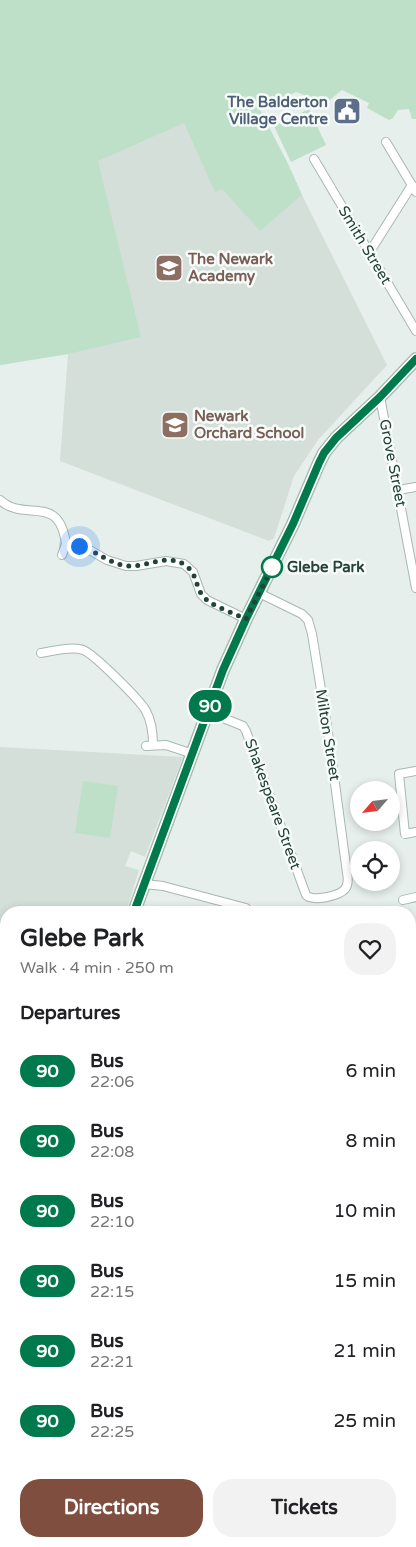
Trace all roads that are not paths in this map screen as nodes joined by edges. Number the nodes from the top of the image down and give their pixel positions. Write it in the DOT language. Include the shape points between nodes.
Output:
graph roads {
  1 [pos="386,142"];
  2 [pos="314,159"];
  3 [pos="414,188"];
  4 [pos="369,253"];
  5 [pos="416,331"];
  6 [pos="416,359"];
  7 [pos="380,397"];
  8 [pos="416,486"];
  9 [pos="398,490"];
  10 [pos="0,500"];
  11 [pos="66,544"];
  12 [pos="62,555"];
  13 [pos="416,588"];
  14 [pos="259,593"];
  15 [pos="246,619"];
  16 [pos="41,653"];
  17 [pos="208,712"];
  18 [pos="193,754"];
  19 [pos="398,765"];
  20 [pos="416,771"];
  21 [pos="399,774"];
  22 [pos="416,832"];
  23 [pos="144,884"];
  24 [pos="329,896"];
  25 [pos="416,897"];
  26 [pos="403,900"];
  27 [pos="136,906"];
  28 [pos="238,906"];
  1 -- 3 [label="street"];
  2 -- 4 [label="street, Smith Street"];
  3 -- 4 [label="street"];
  4 -- 5 [label="street, Smith Street"];
  6 -- 7 [label="main road"];
  7 -- 9 [label="street, Grove Street"];
  7 -- 14 [label="main road" via="324,453"];
  8 -- 9 [label="street"];
  9 -- 13 [label="street, Grove Street"];
  10 -- 11 [label="street" via="10,507 52,515 64,530"];
  11 -- 12 [label="street"];
  11 -- 15 [label="street" via="86,548 126,566 166,560 184,564 193,572 199,590 207,600"];
  14 -- 15 [label="main road"];
  14 -- 24 [label="street, Milton Street" via="302,614 308,620 312,634 348,882 342,891"];
  15 -- 17 [label="main road"];
  16 -- 18 [label="street" via="82,649 145,709 152,727 149,745 172,747"];
  17 -- 18 [label="main road"];
  17 -- 24 [label="street, Shakespeare Street" via="243,726 304,890 310,898"];
  18 -- 23 [label="main road"];
  19 -- 21 [label="street"];
  20 -- 21 [label="street"];
  21 -- 22 [label="street" via="405,834"];
  23 -- 27 [label="main road"];
  23 -- 28 [label="street"];
  25 -- 26 [label="street"];
}
